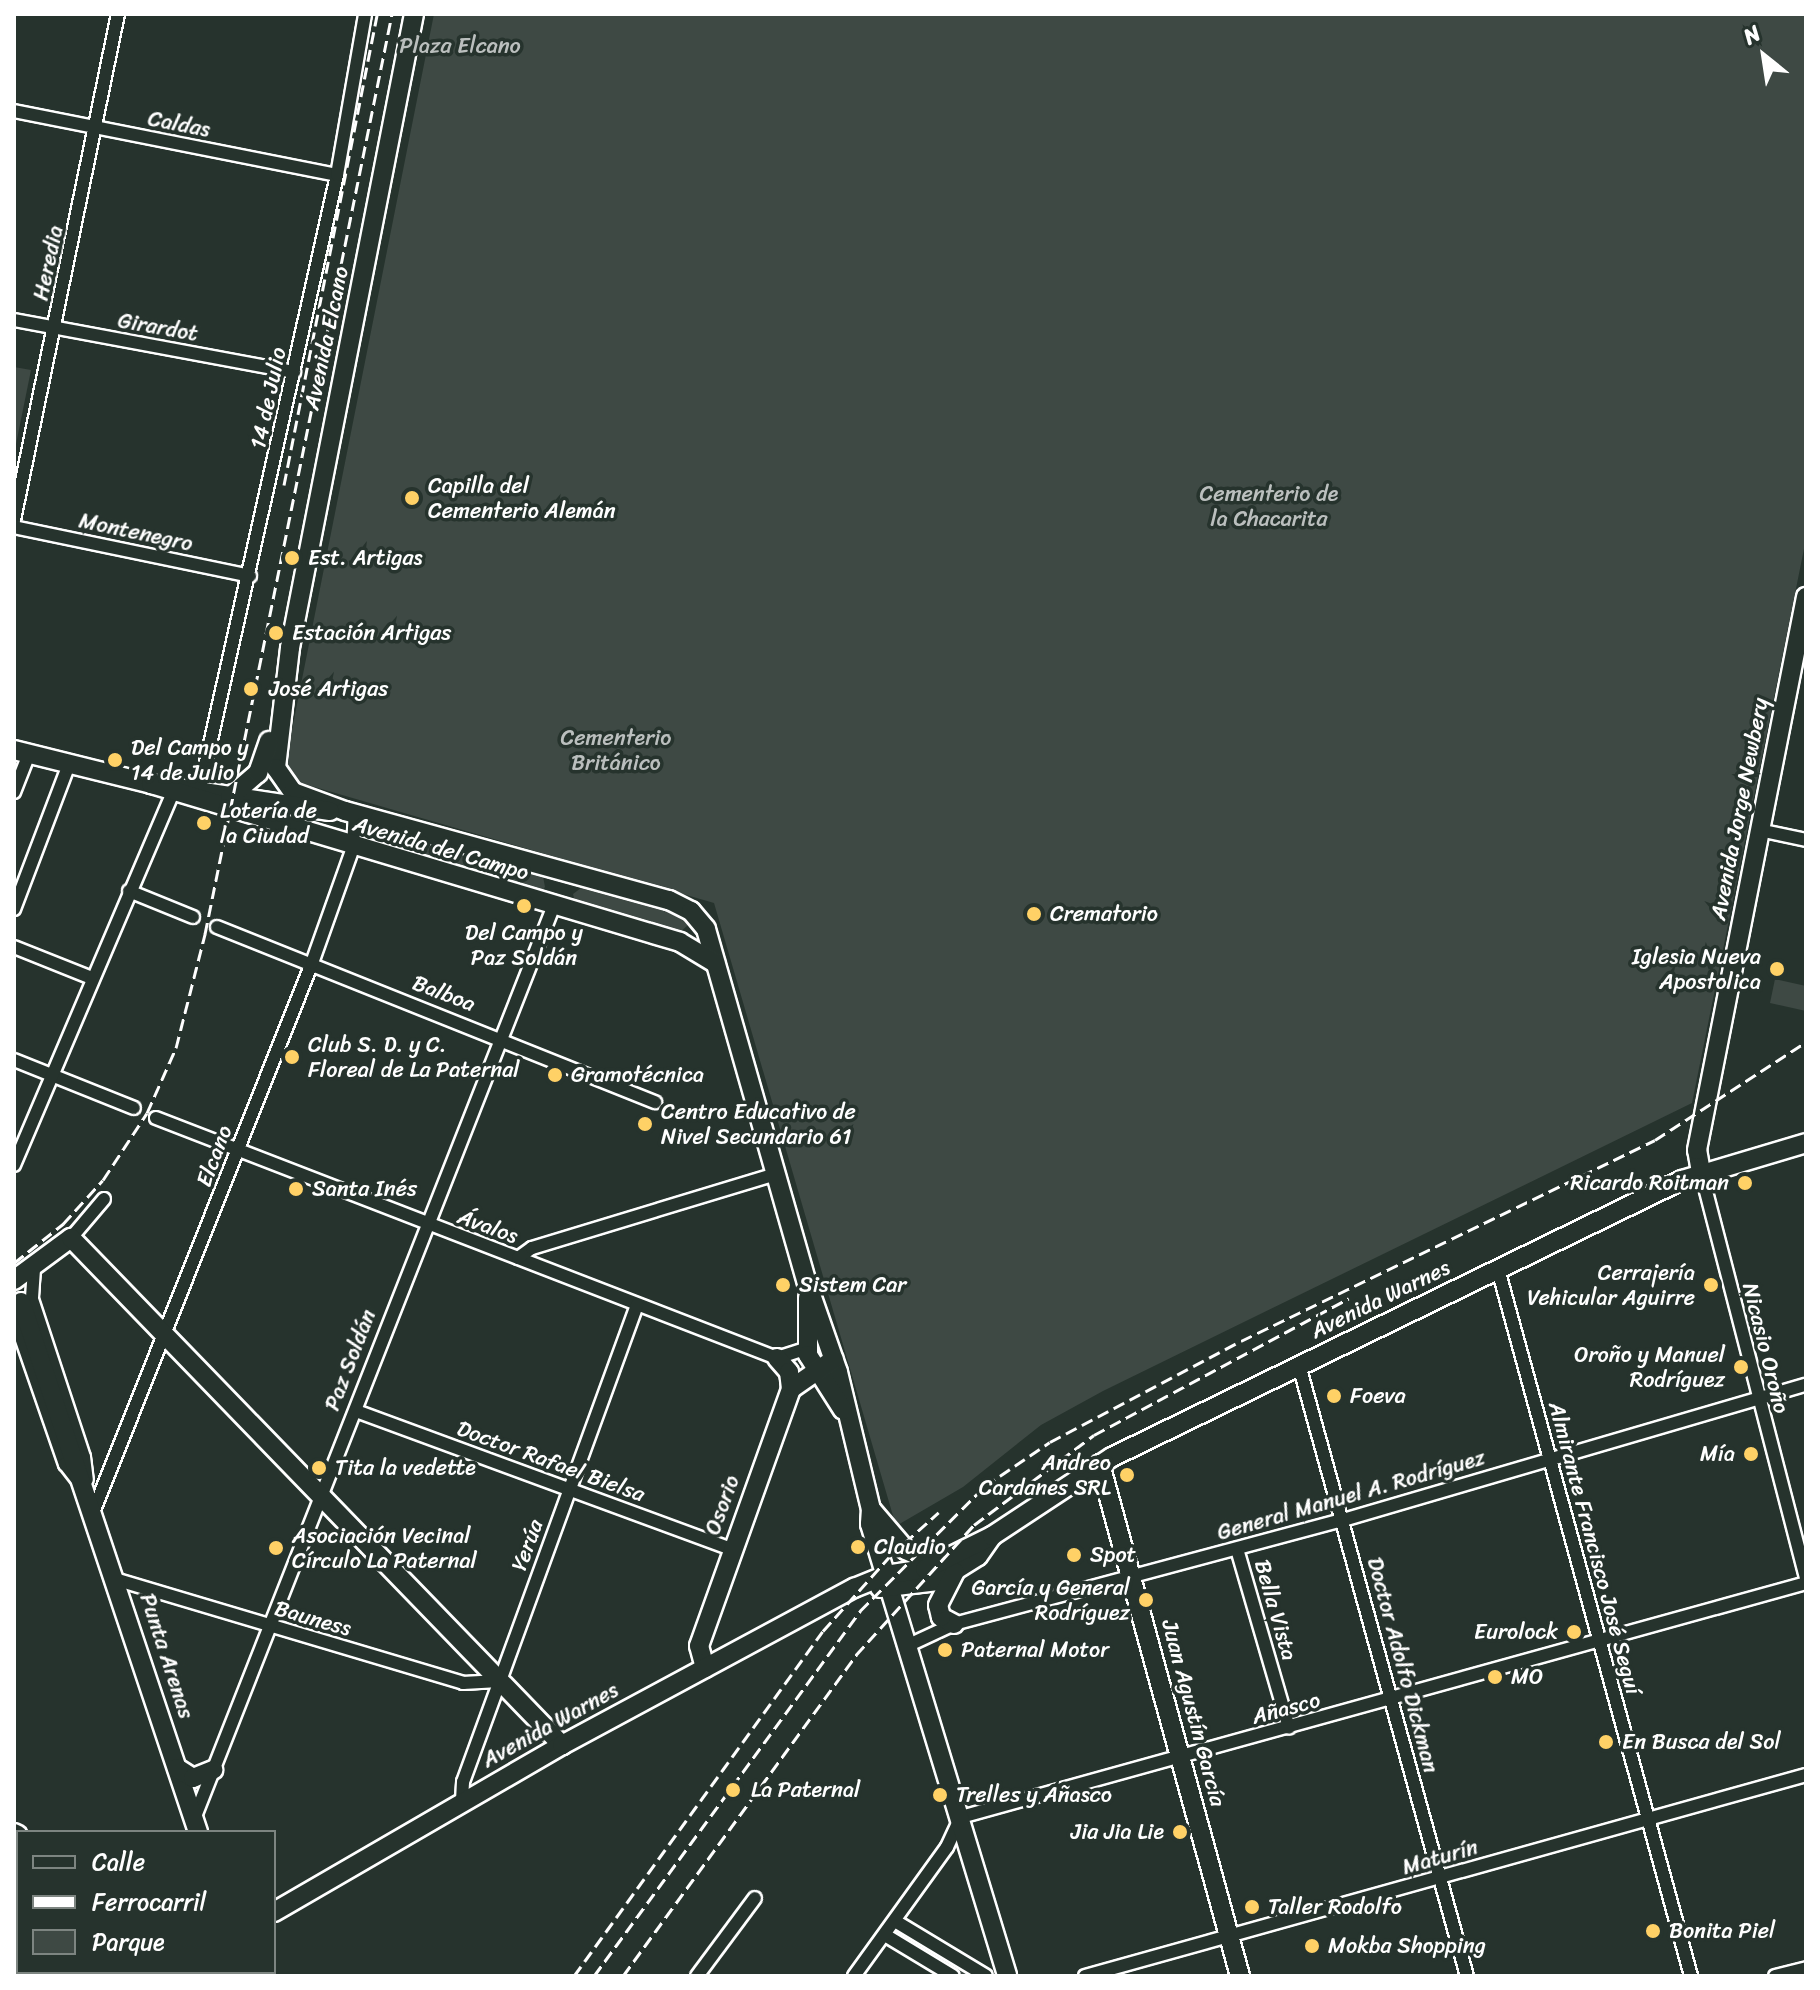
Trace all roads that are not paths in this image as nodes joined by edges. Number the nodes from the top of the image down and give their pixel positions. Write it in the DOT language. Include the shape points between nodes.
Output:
graph roads {
  1 [pos="118,14"];
  2 [pos="365,14"];
  3 [pos="414,14"];
  4 [pos="14,111"];
  5 [pos="97,129"];
  6 [pos="337,175"];
  7 [pos="14,320"];
  8 [pos="54,328"];
  9 [pos="294,372"];
  10 [pos="14,520"];
  11 [pos="14,527"];
  12 [pos="250,576"];
  13 [pos="1806,597"];
  14 [pos="1801,648"];
  15 [pos="22,752"];
  16 [pos="69,764"];
  17 [pos="270,765"];
  18 [pos="151,784"];
  19 [pos="200,789"];
  20 [pos="14,792"];
  21 [pos="172,794"];
  22 [pos="230,797"];
  23 [pos="270,804"];
  24 [pos="350,812"];
  25 [pos="384,821"];
  26 [pos="284,826"];
  27 [pos="1759,830"];
  28 [pos="1806,840"];
  29 [pos="353,848"];
  30 [pos="373,853"];
  31 [pos="565,871"];
  32 [pos="129,891"];
  33 [pos="554,905"];
  34 [pos="14,909"];
  35 [pos="193,917"];
  36 [pos="217,927"];
  37 [pos="14,947"];
  38 [pos="312,963"];
  39 [pos="715,963"];
  40 [pos="92,978"];
  41 [pos="504,1038"];
  42 [pos="14,1060"];
  43 [pos="52,1076"];
  44 [pos="655,1102"];
  45 [pos="134,1108"];
  46 [pos="156,1118"];
  47 [pos="1806,1143"];
  48 [pos="238,1150"];
  49 [pos="14,1165"];
  50 [pos="1701,1172"];
  51 [pos="775,1174"];
  52 [pos="104,1199"];
  53 [pos="428,1225"];
  54 [pos="71,1238"];
  55 [pos="518,1258"];
  56 [pos="34,1269"];
  57 [pos="1498,1269"];
  58 [pos="14,1280"];
  59 [pos="807,1283"];
  60 [pos="637,1305"];
  61 [pos="18,1310"];
  62 [pos="165,1333"];
  63 [pos="807,1348"];
  64 [pos="832,1352"];
  65 [pos="777,1358"];
  66 [pos="1299,1365"];
  67 [pos="817,1373"];
  68 [pos="1806,1385"];
  69 [pos="791,1389"];
  70 [pos="1758,1398"];
  71 [pos="356,1411"];
  72 [pos="845,1413"];
  73 [pos="1550,1459"];
  74 [pos="1100,1464"];
  75 [pos="568,1489"];
  76 [pos="320,1497"];
  77 [pos="91,1503"];
  78 [pos="871,1509"];
  79 [pos="1343,1520"];
  80 [pos="731,1549"];
  81 [pos="1237,1549"];
  82 [pos="879,1553"];
  83 [pos="950,1565"];
  84 [pos="1131,1576"];
  85 [pos="118,1580"];
  86 [pos="1806,1581"];
  87 [pos="888,1582"];
  88 [pos="854,1588"];
  89 [pos="954,1624"];
  90 [pos="271,1626"];
  91 [pos="1598,1641"];
  92 [pos="909,1645"];
  93 [pos="705,1668"];
  94 [pos="499,1681"];
  95 [pos="1392,1699"];
  96 [pos="1289,1728"];
  97 [pos="562,1745"];
  98 [pos="1180,1757"];
  99 [pos="177,1768"];
  100 [pos="213,1770"];
  101 [pos="1806,1775"];
  102 [pos="462,1801"];
  103 [pos="961,1817"];
  104 [pos="1649,1819"];
  105 [pos="194,1828"];
  106 [pos="1440,1878"];
  107 [pos="282,1897"];
  108 [pos="755,1898"];
  109 [pos="895,1921"];
  110 [pos="885,1935"];
  111 [pos="1230,1937"];
  112 [pos="1806,1968"];
  113 [pos="697,1976"];
  114 [pos="854,1976"];
  115 [pos="953,1976"];
  116 [pos="986,1976"];
  117 [pos="1007,1976"];
  118 [pos="1085,1976"];
  119 [pos="1240,1976"];
  120 [pos="1467,1976"];
  121 [pos="1691,1976"];
  122 [pos="1775,1976"];
  1 -- 5 [label="street, Heredia"];
  2 -- 6 [label="street, 14 de Julio"];
  3 -- 17 [label="main road, Avenida Elcano"];
  4 -- 5 [label="street, Caldas"];
  5 -- 6 [label="street, Caldas"];
  5 -- 8 [label="street, Heredia"];
  6 -- 9 [label="street, 14 de Julio"];
  7 -- 8 [label="street, Girardot"];
  8 -- 9 [label="street, Girardot"];
  8 -- 10 [label="street, Heredia"];
  9 -- 12 [label="street, 14 de Julio"];
  11 -- 12 [label="street, Montenegro"];
  12 -- 19 [label="street, 14 de Julio"];
  13 -- 14 [label="main road, Avenida Jorge Newbery"];
  14 -- 27 [label="main road, Avenida Jorge Newbery"];
  15 -- 16 [label="main road, Avenida del Campo"];
  15 -- 20 [label="street"];
  16 -- 18 [label="main road, Avenida del Campo"];
  16 -- 34 [label="street"];
  17 -- 22 [label="main road"];
  17 -- 23 [label="main road, Avenida Elcano"];
  17 -- 24 [label="main road, Avenida del Campo" via="293,792"];
  18 -- 19 [label="main road, Avenida del Campo"];
  18 -- 21 [label="main road, Avenida del Campo"];
  19 -- 22 [label="main road, Avenida del Campo"];
  21 -- 26 [label="main road, Avenida del Campo"];
  21 -- 32 [label="street"];
  22 -- 23 [label="main road, Avenida del Campo"];
  23 -- 24 [label="main road, Avenida del Campo"];
  23 -- 26 [label="main road"];
  24 -- 25 [label="main road, Avenida del Campo"];
  24 -- 29 [label="street, Elcano"];
  25 -- 30 [label="main road" via="368,834"];
  25 -- 31 [label="main road, Avenida del Campo"];
  26 -- 29 [label="main road, Avenida del Campo"];
  27 -- 28 [label="street"];
  27 -- 50 [label="main road, Avenida Jorge Newbery" via="1697,1150"];
  29 -- 30 [label="main road, Avenida del Campo"];
  29 -- 38 [label="street, Elcano"];
  30 -- 33 [label="main road, Avenida del Campo"];
  31 -- 33 [label="main road"];
  31 -- 39 [label="main road, Avenida del Campo" via="680,905 706,929"];
  32 -- 35 [label="street"];
  32 -- 40 [label="street"];
  33 -- 39 [label="main road, Avenida del Campo" via="680,942"];
  33 -- 41 [label="street, Paz Soldán"];
  36 -- 38 [label="street, Balboa"];
  37 -- 40 [label="street"];
  38 -- 41 [label="street, Balboa"];
  38 -- 48 [label="street, Elcano"];
  39 -- 51 [label="main road"];
  40 -- 43 [label="street"];
  41 -- 44 [label="street, Balboa"];
  41 -- 53 [label="street, Paz Soldán"];
  42 -- 43 [label="street"];
  43 -- 45 [label="street"];
  43 -- 49 [label="street"];
  46 -- 48 [label="street, Ávalos"];
  47 -- 50 [label="main road, Avenida Warnes"];
  48 -- 53 [label="street, Ávalos"];
  48 -- 62 [label="street, Elcano"];
  50 -- 57 [label="main road, Avenida Warnes"];
  50 -- 70 [label="street, Nicasio Oroño"];
  51 -- 55 [label="street" via="532,1248"];
  51 -- 59 [label="main road"];
  52 -- 54 [label="street"];
  53 -- 55 [label="street, Ávalos"];
  53 -- 71 [label="street, Paz Soldán"];
  54 -- 56 [label="main road"];
  54 -- 62 [label="main road"];
  55 -- 60 [label="street, Ávalos"];
  56 -- 58 [label="main road"];
  56 -- 77 [label="street, Punta Arenas" via="32,1299 84,1457"];
  57 -- 66 [label="main road, Avenida Warnes"];
  57 -- 73 [label="street, Almirante Francisco José Seguí"];
  59 -- 63 [label="main road"];
  59 -- 64 [label="main road"];
  60 -- 65 [label="street, Ávalos"];
  60 -- 75 [label="street, Yerúa"];
  61 -- 77 [label="main road, Punta Arenas"];
  62 -- 76 [label="main road"];
  62 -- 77 [label="street, Elcano"];
  63 -- 64 [label="main road" via="817,1341"];
  63 -- 65 [label="street"];
  63 -- 67 [label="main road"];
  64 -- 67 [label="main road"];
  64 -- 72 [label="main road"];
  65 -- 69 [label="main road" via="789,1372"];
  66 -- 74 [label="main road, Avenida Warnes"];
  66 -- 79 [label="street, Doctor Adolfo Dickman"];
  67 -- 69 [label="main road"];
  67 -- 72 [label="main road"];
  68 -- 70 [label="street, General Manuel A. Rodríguez"];
  69 -- 80 [label="main road, Osorio"];
  70 -- 73 [label="street, General Manuel A. Rodríguez"];
  70 -- 86 [label="street, Nicasio Oroño"];
  71 -- 75 [label="street, Doctor Rafael Bielsa"];
  71 -- 76 [label="street, Paz Soldán"];
  72 -- 78 [label="main road"];
  73 -- 79 [label="street, General Manuel A. Rodríguez"];
  73 -- 91 [label="street, Almirante Francisco José Seguí"];
  74 -- 83 [label="main road, Avenida Warnes" via="992,1536 978,1556"];
  74 -- 84 [label="main road, Juan Agustín García"];
  75 -- 80 [label="street, Doctor Rafael Bielsa"];
  75 -- 94 [label="street, Yerúa"];
  76 -- 90 [label="street, Paz Soldán"];
  76 -- 94 [label="main road"];
  77 -- 85 [label="main road, Punta Arenas"];
  78 -- 82 [label="main road"];
  78 -- 83 [label="main road" via="906,1550"];
  79 -- 81 [label="street, General Manuel A. Rodríguez"];
  79 -- 95 [label="street, Doctor Adolfo Dickman"];
  80 -- 93 [label="main road, Osorio" via="699,1646"];
  81 -- 84 [label="street, General Manuel A. Rodríguez"];
  81 -- 96 [label="street, Bella Vista"];
  82 -- 87 [label="main road"];
  82 -- 88 [label="main road"];
  83 -- 87 [label="main road, Avenida Warnes"];
  83 -- 89 [label="main road" via="938,1605 941,1617"];
  84 -- 89 [label="street, General Manuel A. Rodríguez"];
  84 -- 98 [label="main road, Juan Agustín García"];
  85 -- 90 [label="street, Bauness"];
  85 -- 99 [label="main road, Punta Arenas"];
  86 -- 91 [label="street, Añasco"];
  87 -- 88 [label="main road, Avenida Warnes"];
  87 -- 92 [label="main road"];
  88 -- 93 [label="main road, Avenida Warnes"];
  89 -- 92 [label="street, General Manuel A. Rodríguez"];
  90 -- 94 [label="street, Bauness" via="463,1683"];
  90 -- 100 [label="street, Paz Soldán"];
  91 -- 95 [label="street, Añasco"];
  91 -- 104 [label="street, Almirante Francisco José Seguí"];
  92 -- 103 [label="main road"];
  93 -- 97 [label="main road, Avenida Warnes"];
  94 -- 97 [label="main road"];
  94 -- 102 [label="street, Yerúa" via="463,1782"];
  95 -- 96 [label="street, Añasco"];
  95 -- 106 [label="street, Doctor Adolfo Dickman"];
  96 -- 98 [label="street, Añasco"];
  97 -- 102 [label="main road, Avenida Warnes"];
  98 -- 103 [label="street, Añasco"];
  98 -- 111 [label="main road, Juan Agustín García"];
  99 -- 100 [label="main road" via="193,1778"];
  99 -- 105 [label="main road, Punta Arenas"];
  100 -- 105 [label="street, Paz Soldán"];
  101 -- 104 [label="street, Maturín"];
  102 -- 107 [label="main road, Avenida Warnes"];
  103 -- 109 [label="street"];
  103 -- 117 [label="main road"];
  104 -- 106 [label="street, Maturín"];
  104 -- 121 [label="street, Almirante Francisco José Seguí"];
  106 -- 111 [label="street, Maturín"];
  106 -- 120 [label="street, Doctor Adolfo Dickman"];
  108 -- 113 [label="street"];
  109 -- 110 [label="street"];
  109 -- 116 [label="street"];
  110 -- 114 [label="street"];
  110 -- 115 [label="street"];
  111 -- 118 [label="street, Maturín"];
  111 -- 119 [label="main road, Juan Agustín García"];
  112 -- 122 [label="street"];
}
